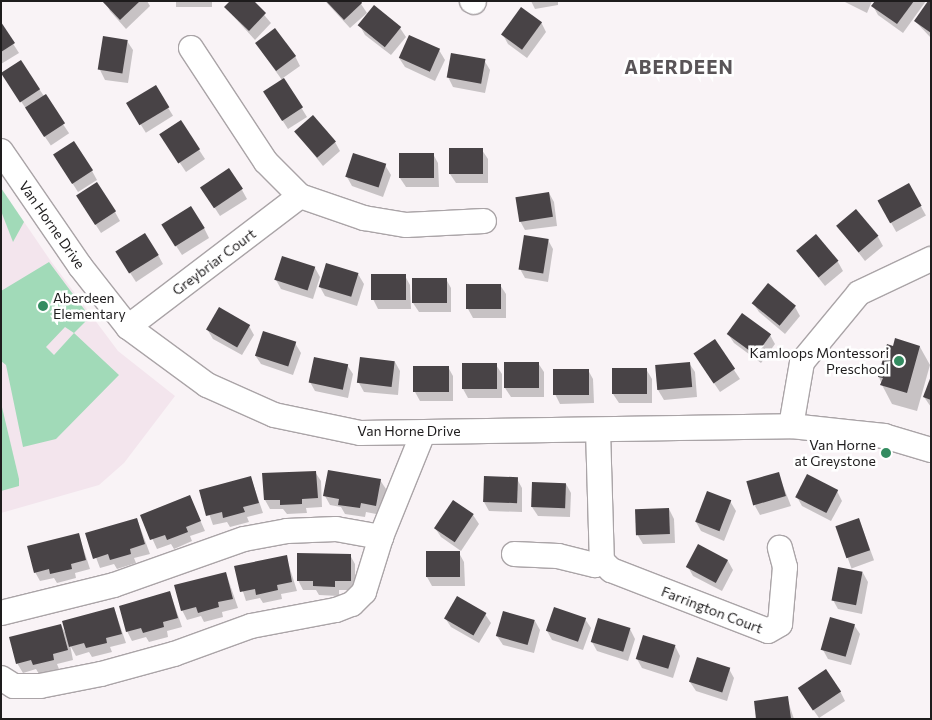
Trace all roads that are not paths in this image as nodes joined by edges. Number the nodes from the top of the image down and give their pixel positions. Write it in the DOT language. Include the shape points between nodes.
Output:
graph roads {
  1 [pos="191,48"];
  2 [pos="1,151"];
  3 [pos="300,196"];
  4 [pos="484,221"];
  5 [pos="931,259"];
  6 [pos="128,327"];
  7 [pos="791,426"];
  8 [pos="598,430"];
  9 [pos="423,433"];
  10 [pos="931,450"];
  11 [pos="381,536"];
  12 [pos="780,548"];
  13 [pos="514,554"];
  14 [pos="602,561"];
  15 [pos="1,613"];
  16 [pos="1,678"];
  1 -- 3 [label="street" via="266,162"];
  2 -- 6 [label="street, Van Horne Drive" via="80,266"];
  3 -- 4 [label="street" via="364,218 406,225"];
  3 -- 6 [label="street, Greybriar Court"];
  5 -- 7 [label="street" via="859,293 802,362"];
  6 -- 9 [label="street, Van Horne Drive" via="207,385 274,414 360,433"];
  7 -- 8 [label="street, Van Horne Drive"];
  7 -- 10 [label="street, Van Horne Drive" via="884,436"];
  8 -- 9 [label="street, Van Horne Drive"];
  8 -- 14 [label="street"];
  9 -- 11 [label="street"];
  11 -- 15 [label="street" via="336,529 288,531 244,539 114,585"];
  11 -- 16 [label="street" via="364,592 352,604 336,610 251,626 174,654 93,676 40,686 14,686"];
  12 -- 14 [label="street, Farrington Court" via="786,567 780,624 768,631 611,570"];
  13 -- 14 [label="street" via="558,556 596,565"];
}
